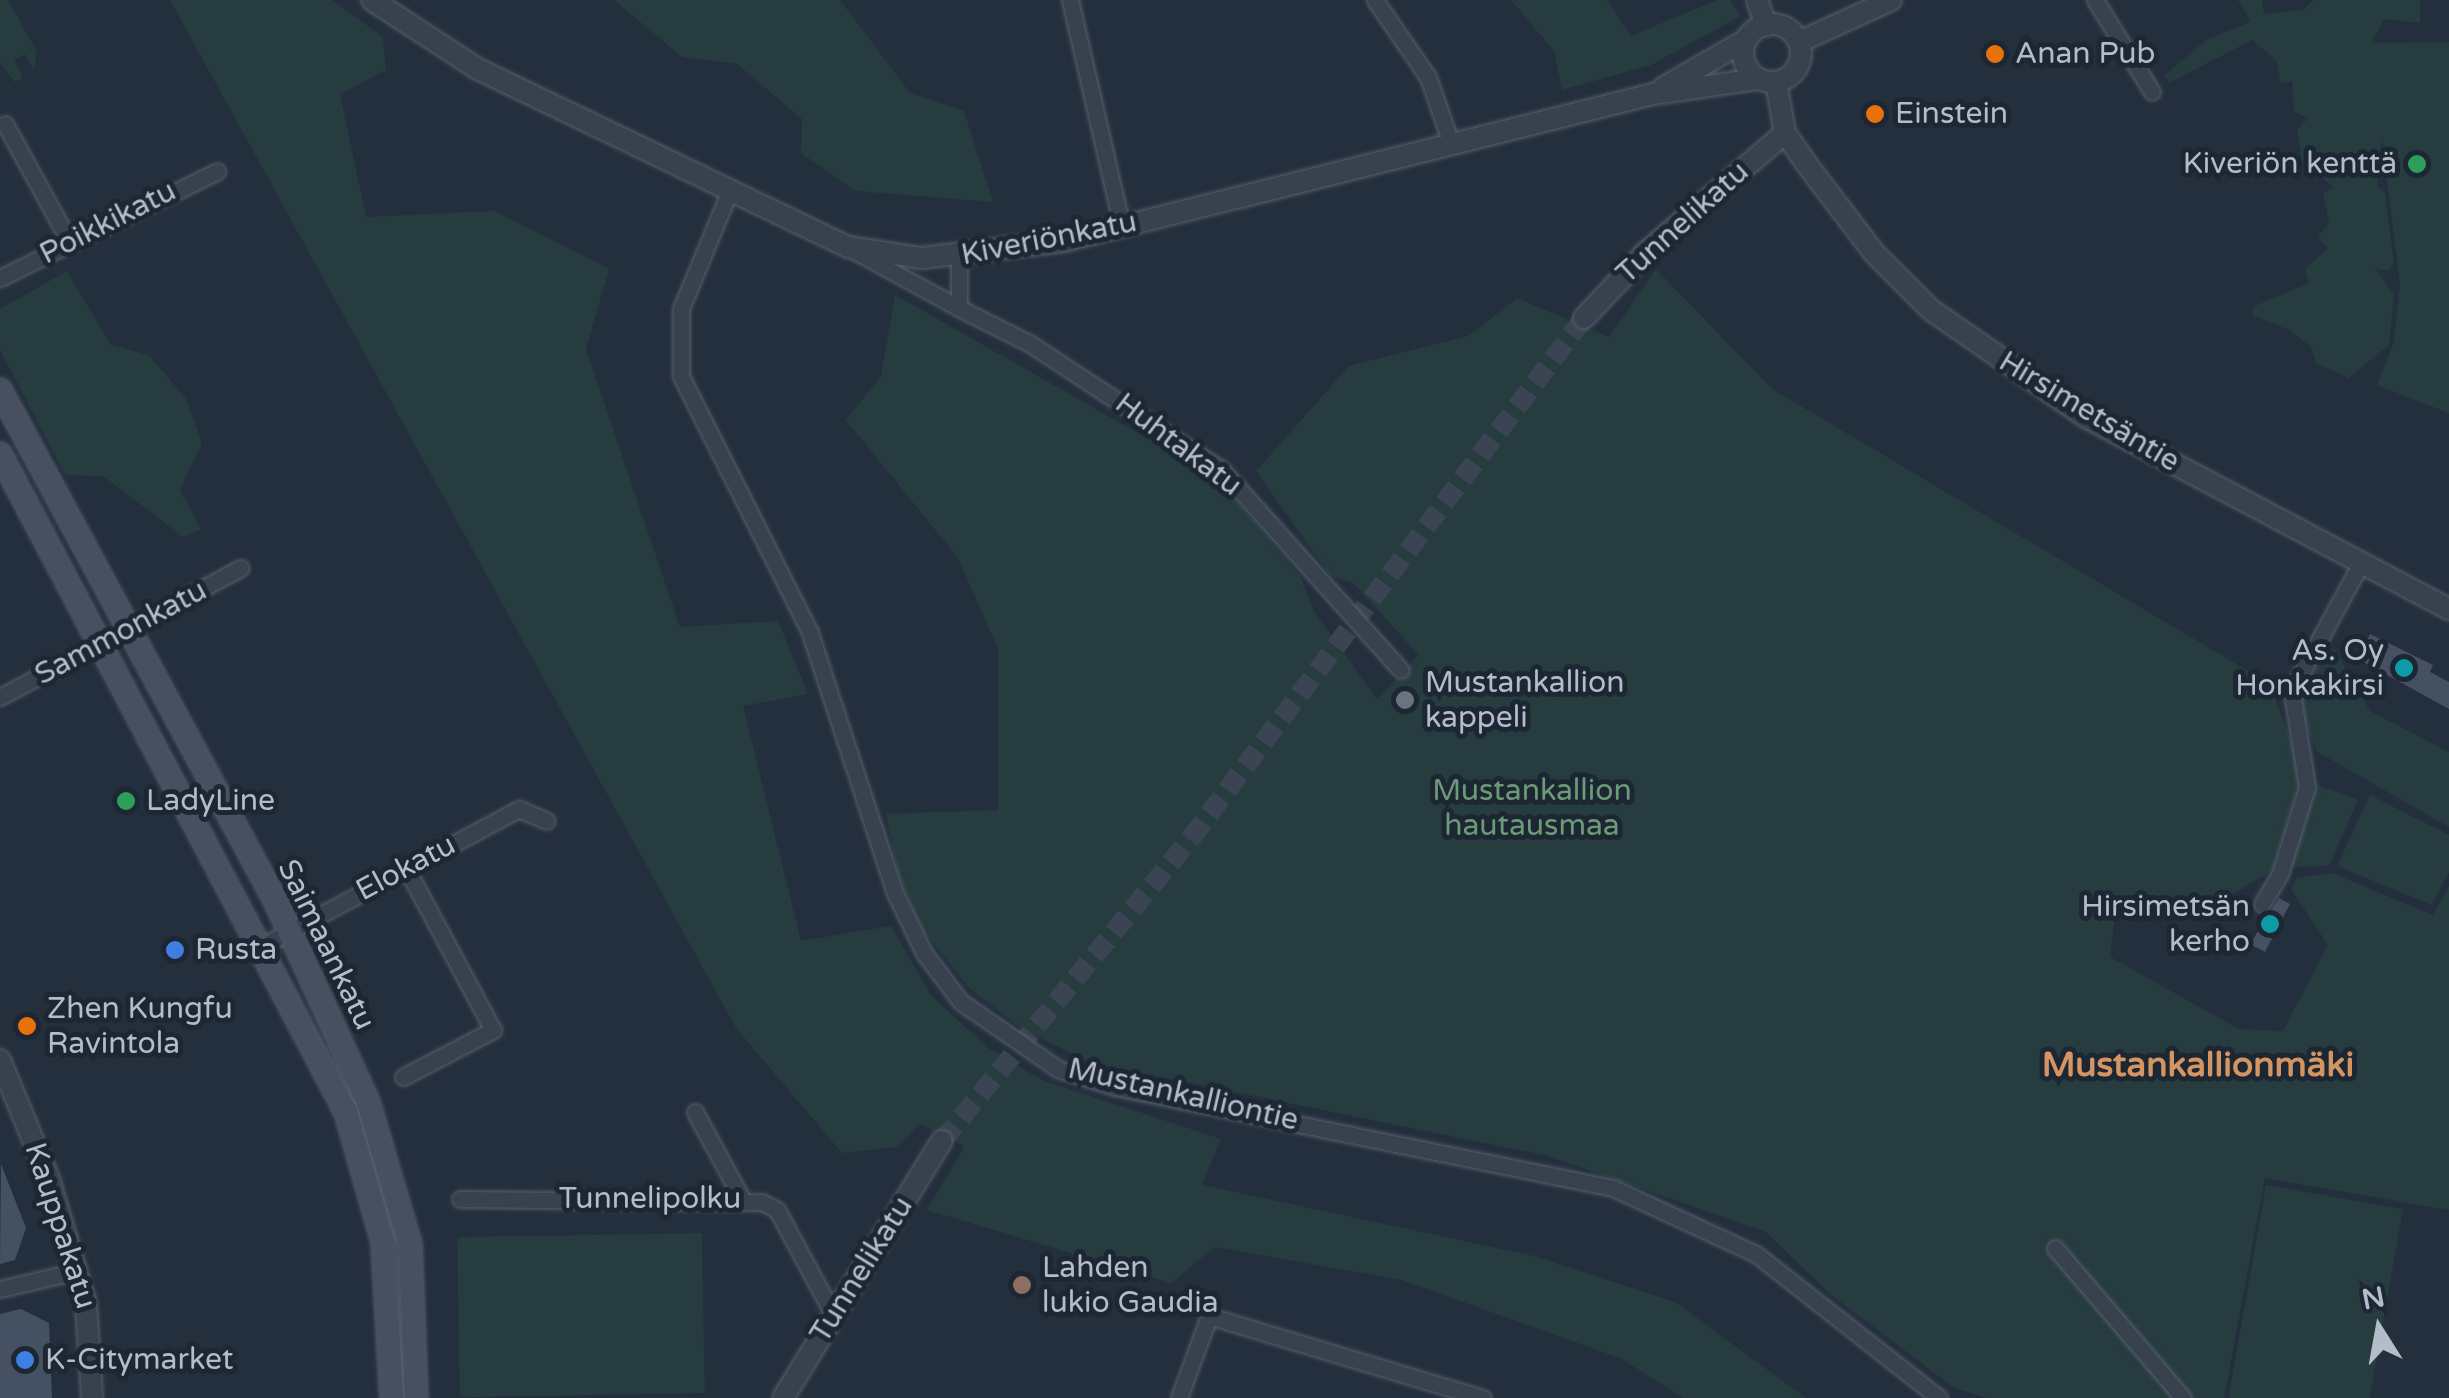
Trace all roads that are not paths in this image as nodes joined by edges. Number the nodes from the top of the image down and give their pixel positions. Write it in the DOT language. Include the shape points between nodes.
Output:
graph roads {
  1 [pos="372,0"];
  2 [pos="1070,0"];
  3 [pos="1374,0"];
  4 [pos="1757,0"];
  5 [pos="1891,0"];
  6 [pos="2094,0"];
  7 [pos="1766,25"];
  8 [pos="1746,40"];
  9 [pos="1798,42"];
  10 [pos="1767,80"];
  11 [pos="2152,92"];
  12 [pos="1652,94"];
  13 [pos="5,124"];
  14 [pos="1786,133"];
  15 [pos="1452,146"];
  16 [pos="217,172"];
  17 [pos="730,190"];
  18 [pos="1122,227"];
  19 [pos="68,241"];
  20 [pos="848,247"];
  21 [pos="958,258"];
  22 [pos="0,278"];
  23 [pos="959,308"];
  24 [pos="1584,318"];
  25 [pos="0,390"];
  26 [pos="0,454"];
  27 [pos="2361,563"];
  28 [pos="241,568"];
  29 [pos="2449,608"];
  30 [pos="126,633"];
  31 [pos="99,646"];
  32 [pos="1401,670"];
  33 [pos="0,697"];
  34 [pos="547,820"];
  35 [pos="406,868"];
  36 [pos="2262,904"];
  37 [pos="289,932"];
  38 [pos="264,945"];
  39 [pos="0,1060"];
  40 [pos="403,1077"];
  41 [pos="695,1112"];
  42 [pos="942,1141"];
  43 [pos="742,1197"];
  44 [pos="460,1199"];
  45 [pos="2056,1248"];
  46 [pos="77,1271"];
  47 [pos="0,1289"];
  48 [pos="834,1316"];
  49 [pos="92,1398"];
  50 [pos="392,1398"];
  51 [pos="416,1398"];
  52 [pos="784,1398"];
  53 [pos="1179,1398"];
  54 [pos="1483,1398"];
  55 [pos="1939,1398"];
  56 [pos="2183,1398"];
  1 -- 17 [label="street, Kiveriönkatu" via="478,70"];
  2 -- 18 [label="street"];
  3 -- 15 [label="street" via="1428,76"];
  4 -- 7 [label="street"];
  5 -- 9 [label="street"];
  6 -- 11 [label="street"];
  7 -- 8 [label="street"];
  7 -- 9 [label="street" via="1785,28"];
  8 -- 10 [label="street" via="1745,64"];
  8 -- 12 [label="street, Kiveriönkatu"];
  9 -- 10 [label="street" via="1797,68"];
  10 -- 12 [label="street, Kiveriönkatu"];
  10 -- 14 [label="street, Hirsimetsäntie"];
  12 -- 15 [label="street, Kiveriönkatu"];
  13 -- 19 [label="street"];
  14 -- 24 [label="street, Tunnelikatu" via="1644,254"];
  14 -- 27 [label="street, Hirsimetsäntie" via="1874,252 1932,310 2024,380"];
  15 -- 18 [label="street, Kiveriönkatu"];
  16 -- 19 [label="street, Poikkikatu"];
  17 -- 20 [label="street, Kiveriönkatu"];
  17 -- 55 [label="street, Mustankalliontie" via="681,309 681,376 814,643 895,893 924,953 961,1002 1058,1069 1115,1086 1613,1188 1756,1254"];
  18 -- 21 [label="street, Kiveriönkatu"];
  19 -- 22 [label="street, Poikkikatu"];
  20 -- 21 [label="street, Kiveriönkatu"];
  20 -- 23 [label="street, Huhtakatu"];
  21 -- 23 [label="street"];
  23 -- 32 [label="street, Huhtakatu" via="1030,343 1222,470"];
  25 -- 30 [label="main road, Saimaankatu"];
  26 -- 31 [label="main road, Saimaankatu"];
  27 -- 29 [label="street, Hirsimetsäntie"];
  27 -- 36 [label="street" via="2298,679 2294,699 2307,787 2280,874"];
  28 -- 30 [label="street, Sammonkatu"];
  30 -- 31 [label="street, Sammonkatu"];
  30 -- 37 [label="main road, Saimaankatu"];
  31 -- 33 [label="street, Sammonkatu"];
  31 -- 38 [label="main road, Saimaankatu"];
  34 -- 35 [label="street, Elokatu" via="519,809"];
  35 -- 37 [label="street, Elokatu"];
  35 -- 40 [label="street" via="493,1030"];
  37 -- 38 [label="street, Elokatu"];
  37 -- 51 [label="main road, Saimaankatu" via="368,1102 396,1189 415,1299"];
  38 -- 50 [label="main road, Saimaankatu" via="346,1112 373,1197 389,1298"];
  39 -- 46 [label="street, Kauppakatu"];
  41 -- 43 [label="street"];
  42 -- 48 [label="street, Tunnelikatu"];
  43 -- 44 [label="street, Tunnelipolku"];
  43 -- 48 [label="street, Tunnelipolku" via="777,1210"];
  45 -- 56 [label="street"];
  46 -- 47 [label="street"];
  46 -- 49 [label="street, Kauppakatu" via="92,1327"];
  48 -- 52 [label="street, Tunnelikatu"];
  53 -- 54 [label="street" via="1209,1316"];
}
